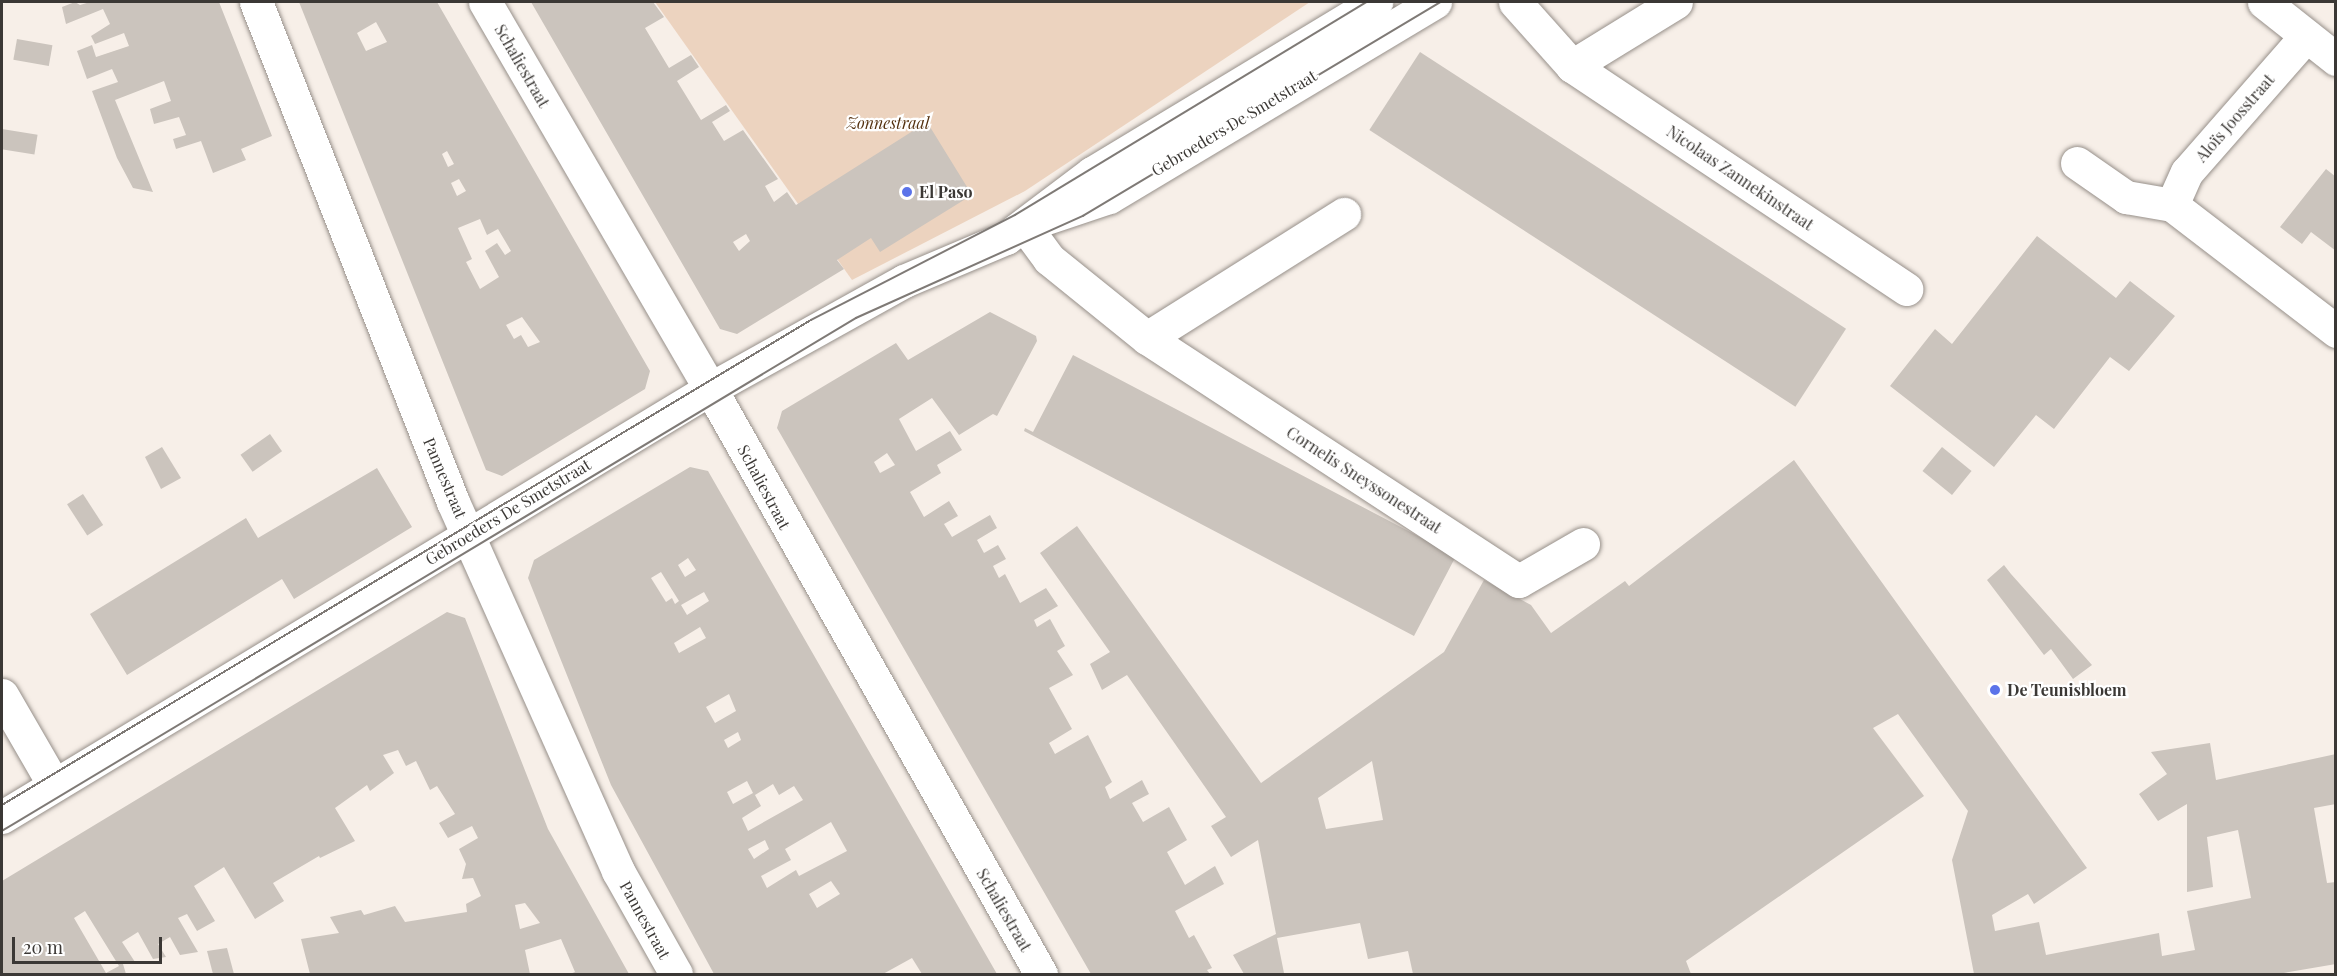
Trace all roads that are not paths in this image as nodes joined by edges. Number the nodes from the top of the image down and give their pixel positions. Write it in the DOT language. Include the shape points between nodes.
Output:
graph roads {
  1 [pos="256,2"];
  2 [pos="485,2"];
  3 [pos="1376,2"];
  4 [pos="1435,2"];
  5 [pos="1515,2"];
  6 [pos="1676,2"];
  7 [pos="2264,2"];
  8 [pos="2306,36"];
  9 [pos="2336,58"];
  10 [pos="1572,66"];
  11 [pos="2077,163"];
  12 [pos="2172,205"];
  13 [pos="1344,214"];
  14 [pos="1024,225"];
  15 [pos="1907,289"];
  16 [pos="2336,331"];
  17 [pos="1147,338"];
  18 [pos="710,389"];
  19 [pos="469,535"];
  20 [pos="1583,544"];
  21 [pos="2,694"];
  22 [pos="54,785"];
  23 [pos="2,817"];
  24 [pos="676,975"];
  25 [pos="1041,975"];
  1 -- 19 [label="street, Pannestraat"];
  2 -- 18 [label="street, Schaliestraat"];
  3 -- 14 [label="street, Gebroeders De Smetstraat" via="1092,172"];
  4 -- 14 [label="street, Gebroeders De Smetstraat" via="1109,197"];
  5 -- 10 [label="street, Nicolaas Zannekinstraat"];
  6 -- 10 [label="street"];
  7 -- 8 [label="street"];
  8 -- 9 [label="street"];
  8 -- 12 [label="street, Aloïs Joosstraat" via="2187,172"];
  10 -- 15 [label="street, Nicolaas Zannekinstraat"];
  11 -- 12 [label="street" via="2126,197"];
  12 -- 16 [label="street"];
  13 -- 17 [label="street"];
  14 -- 17 [label="street, Cornelis Sneyssonestraat" via="1049,259"];
  14 -- 18 [label="street, Gebroeders De Smetstraat" via="1006,238 904,281"];
  17 -- 20 [label="street, Cornelis Sneyssonestraat" via="1519,581"];
  18 -- 19 [label="street, Gebroeders De Smetstraat"];
  18 -- 25 [label="street, Schaliestraat"];
  19 -- 22 [label="street, Gebroeders De Smetstraat"];
  19 -- 24 [label="street, Pannestraat" via="618,871"];
  21 -- 22 [label="street"];
  22 -- 23 [label="street, Gebroeders De Smetstraat"];
}
